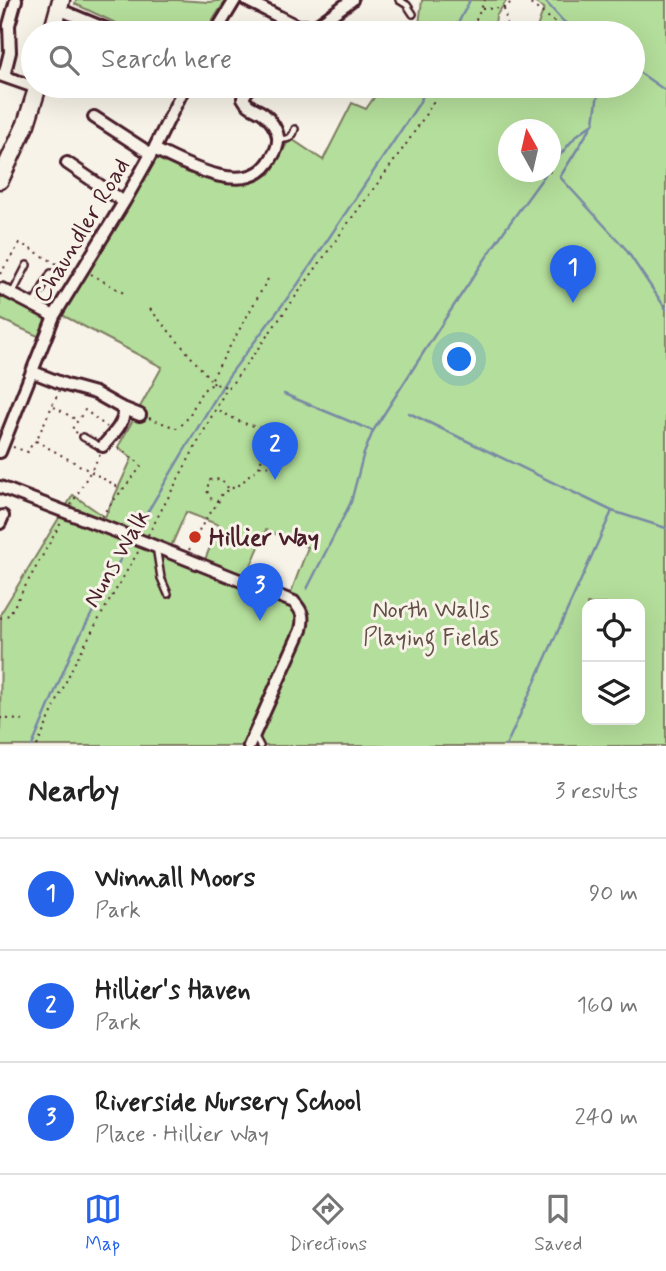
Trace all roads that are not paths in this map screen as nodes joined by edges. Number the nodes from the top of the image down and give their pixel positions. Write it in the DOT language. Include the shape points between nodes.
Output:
graph roads {
  1 [pos="16,0"];
  2 [pos="235,0"];
  3 [pos="247,0"];
  4 [pos="352,0"];
  5 [pos="400,0"];
  6 [pos="60,5"];
  7 [pos="413,14"];
  8 [pos="92,21"];
  9 [pos="222,21"];
  10 [pos="287,21"];
  11 [pos="328,21"];
  12 [pos="2,76"];
  13 [pos="21,82"];
  14 [pos="34,98"];
  15 [pos="179,98"];
  16 [pos="243,98"];
  17 [pos="94,117"];
  18 [pos="295,129"];
  19 [pos="278,139"];
  20 [pos="152,152"];
  21 [pos="67,163"];
  22 [pos="0,180"];
  23 [pos="124,202"];
  24 [pos="27,265"];
  25 [pos="51,273"];
  26 [pos="7,291"];
  27 [pos="33,305"];
  28 [pos="54,316"];
  29 [pos="33,372"];
  30 [pos="120,407"];
  31 [pos="140,415"];
  32 [pos="83,437"];
  33 [pos="108,440"];
  34 [pos="2,442"];
  35 [pos="0,486"];
  36 [pos="156,547"];
  37 [pos="168,594"];
  38 [pos="254,735"];
  39 [pos="249,746"];
  40 [pos="260,746"];
  1 -- 12 [label="street" via="9,25 10,52"];
  2 -- 9 [label="street"];
  3 -- 10 [label="street"];
  4 -- 11 [label="street"];
  5 -- 7 [label="lane"];
  6 -- 8 [label="street"];
  12 -- 13 [label="street"];
  14 -- 22 [label="main road"];
  15 -- 20 [label="street, Chaundler Road"];
  16 -- 19 [label="street" via="246,105 264,114"];
  17 -- 20 [label="street"];
  18 -- 19 [label="lane" via="291,138"];
  19 -- 20 [label="street" via="264,170 237,178"];
  20 -- 23 [label="street, Chaundler Road"];
  21 -- 23 [label="street"];
  23 -- 28 [label="street, Chaundler Road"];
  24 -- 26 [label="lane"];
  25 -- 27 [label="lane"];
  26 -- 27 [label="street"];
  27 -- 28 [label="street"];
  28 -- 29 [label="street, Chaundler Road"];
  29 -- 30 [label="street" via="95,393"];
  29 -- 34 [label="street, Chaundler Road"];
  30 -- 31 [label="street"];
  30 -- 33 [label="street" via="124,418"];
  32 -- 33 [label="lane" via="99,446"];
  35 -- 36 [label="street"];
  36 -- 37 [label="lane"];
  36 -- 38 [label="street" via="294,603 302,611 301,630"];
  38 -- 39 [label="street"];
  38 -- 40 [label="lane"];
}
